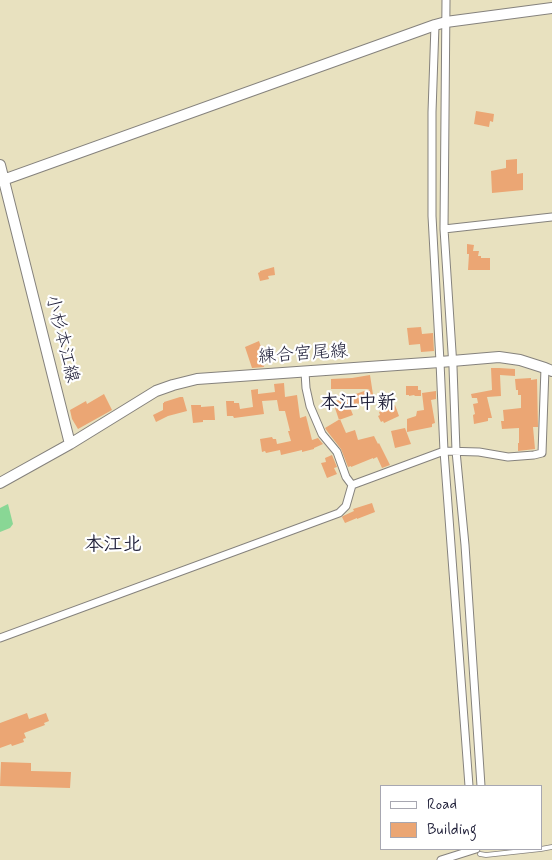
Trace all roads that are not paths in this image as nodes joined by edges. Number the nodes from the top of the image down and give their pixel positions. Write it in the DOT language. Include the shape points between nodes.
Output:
graph roads {
  1 [pos="446,0"];
  2 [pos="552,8"];
  3 [pos="446,22"];
  4 [pos="435,25"];
  5 [pos="0,165"];
  6 [pos="2,180"];
  7 [pos="552,217"];
  8 [pos="444,229"];
  9 [pos="452,360"];
  10 [pos="440,362"];
  11 [pos="548,370"];
  12 [pos="305,372"];
  13 [pos="70,444"];
  14 [pos="444,451"];
  15 [pos="456,451"];
  16 [pos="0,483"];
  17 [pos="352,486"];
  18 [pos="0,638"];
  19 [pos="469,785"];
  20 [pos="482,785"];
  21 [pos="476,850"];
  22 [pos="532,850"];
  23 [pos="441,860"];
  1 -- 3 [label="street"];
  2 -- 3 [label="main road"];
  3 -- 4 [label="main road"];
  3 -- 8 [label="street"];
  4 -- 6 [label="main road"];
  4 -- 10 [label="street" via="432,216"];
  5 -- 6 [label="main road, 小杉本江線"];
  6 -- 13 [label="main road, 小杉本江線"];
  7 -- 8 [label="street"];
  8 -- 9 [label="street"];
  9 -- 10 [label="main road, 練合宮尾線"];
  9 -- 11 [label="main road, 練合宮尾線" via="499,356"];
  9 -- 15 [label="street"];
  10 -- 12 [label="main road, 練合宮尾線"];
  10 -- 14 [label="street"];
  11 -- 15 [label="street" via="542,453 508,457"];
  12 -- 13 [label="main road, 練合宮尾線" via="197,379 173,384 156,391"];
  12 -- 17 [label="street" via="310,406 322,434 337,452"];
  13 -- 16 [label="main road"];
  14 -- 15 [label="street"];
  14 -- 17 [label="street"];
  14 -- 19 [label="street"];
  15 -- 20 [label="street"];
  17 -- 18 [label="street" via="346,506 339,513"];
  21 -- 22 [label="lane" via="486,855"];
  21 -- 23 [label="street"];
}
